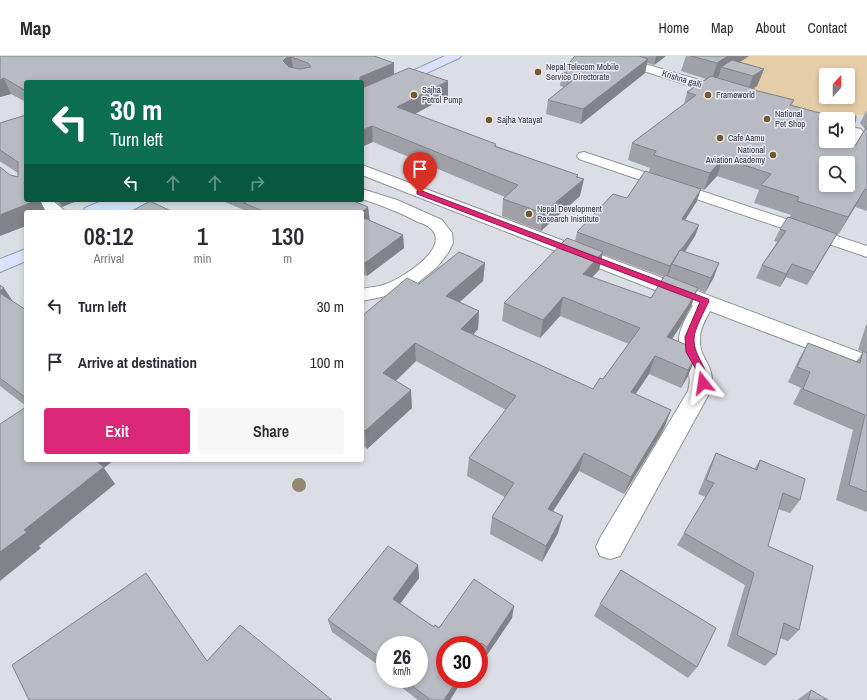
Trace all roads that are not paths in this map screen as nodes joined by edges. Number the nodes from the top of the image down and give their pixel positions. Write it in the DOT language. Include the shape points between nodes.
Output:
graph roads {
  1 [pos="433,56"];
  2 [pos="455,56"];
  3 [pos="606,56"];
  4 [pos="364,88"];
  5 [pos="364,98"];
  6 [pos="743,98"];
  7 [pos="857,132"];
  8 [pos="584,156"];
  9 [pos="842,156"];
  10 [pos="364,171"];
  11 [pos="364,195"];
  12 [pos="45,202"];
  13 [pos="114,202"];
  14 [pos="138,202"];
  15 [pos="55,210"];
  16 [pos="96,210"];
  17 [pos="120,210"];
  18 [pos="24,241"];
  19 [pos="0,251"];
  20 [pos="867,252"];
  21 [pos="24,255"];
  22 [pos="0,266"];
  23 [pos="364,295"];
  24 [pos="705,301"];
  25 [pos="867,363"];
  26 [pos="610,548"];
  1 -- 4 [label="main road"];
  2 -- 5 [label="main road"];
  3 -- 6 [label="street, Krishna galli"];
  7 -- 9 [label="street"];
  8 -- 20 [label="street"];
  10 -- 24 [label="street"];
  11 -- 23 [label="street" via="395,204 437,224 443,234 443,246 436,259 416,276 390,290"];
  12 -- 15 [label="street"];
  13 -- 16 [label="main road"];
  14 -- 17 [label="main road"];
  18 -- 19 [label="main road"];
  21 -- 22 [label="main road"];
  24 -- 25 [label="street"];
  24 -- 26 [label="street" via="689,337 691,352 702,371 703,383"];
}
